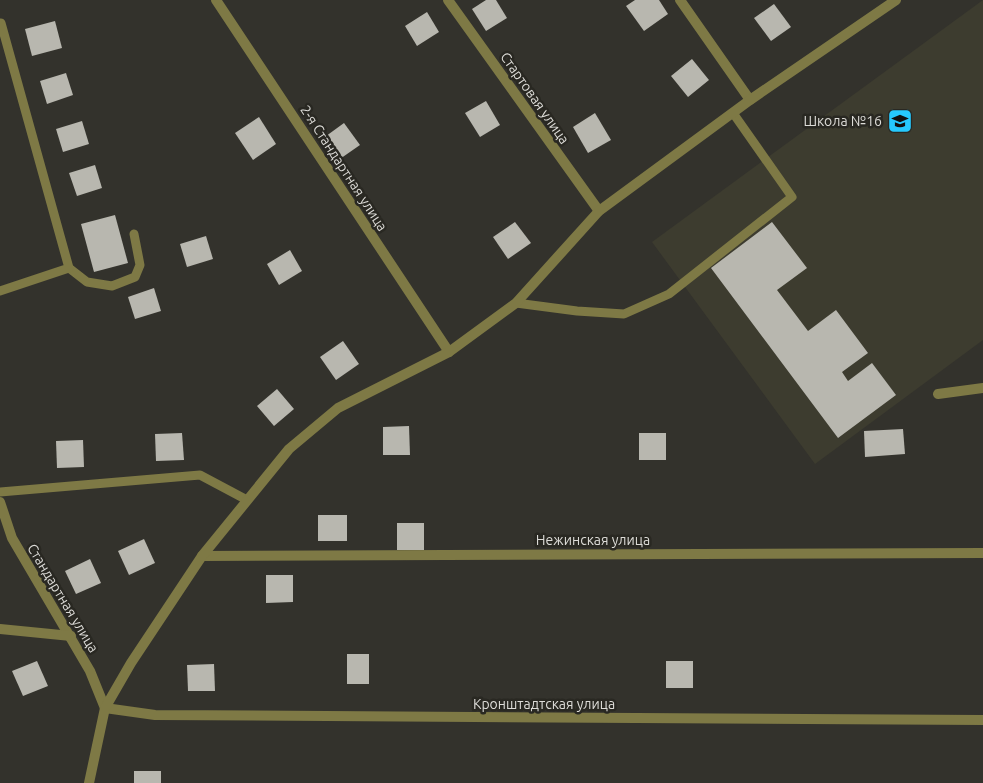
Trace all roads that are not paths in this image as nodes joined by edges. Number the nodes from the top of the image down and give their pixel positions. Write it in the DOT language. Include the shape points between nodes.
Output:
graph roads {
  1 [pos="216,0"];
  2 [pos="448,0"];
  3 [pos="680,0"];
  4 [pos="896,0"];
  5 [pos="1,23"];
  6 [pos="750,100"];
  7 [pos="733,113"];
  8 [pos="599,211"];
  9 [pos="134,234"];
  10 [pos="69,268"];
  11 [pos="0,292"];
  12 [pos="516,303"];
  13 [pos="449,352"];
  14 [pos="983,388"];
  15 [pos="938,394"];
  16 [pos="0,492"];
  17 [pos="247,500"];
  18 [pos="0,502"];
  19 [pos="983,553"];
  20 [pos="202,556"];
  21 [pos="0,629"];
  22 [pos="71,636"];
  23 [pos="105,708"];
  24 [pos="983,720"];
  25 [pos="89,783"];
  1 -- 13 [label="street, 2-я Стандартная улица"];
  2 -- 8 [label="street, Стартовая улица"];
  3 -- 6 [label="street"];
  4 -- 6 [label="street"];
  5 -- 10 [label="lane"];
  6 -- 7 [label="street"];
  7 -- 8 [label="street"];
  7 -- 12 [label="lane" via="792,197 669,294 624,314"];
  8 -- 12 [label="street"];
  9 -- 10 [label="lane" via="140,265 135,277 112,286 87,282"];
  10 -- 11 [label="lane"];
  12 -- 13 [label="street"];
  13 -- 17 [label="street" via="338,408 289,449"];
  14 -- 15 [label="street"];
  16 -- 17 [label="lane" via="200,475"];
  17 -- 20 [label="street"];
  18 -- 22 [label="street, Стандартная улица" via="12,538"];
  19 -- 20 [label="street, Нежинская улица"];
  20 -- 23 [label="street" via="131,662"];
  21 -- 22 [label="street"];
  22 -- 23 [label="street, Стандартная улица" via="90,670"];
  23 -- 24 [label="street, Кронштадтская улица" via="155,715"];
  23 -- 25 [label="street"];
}
